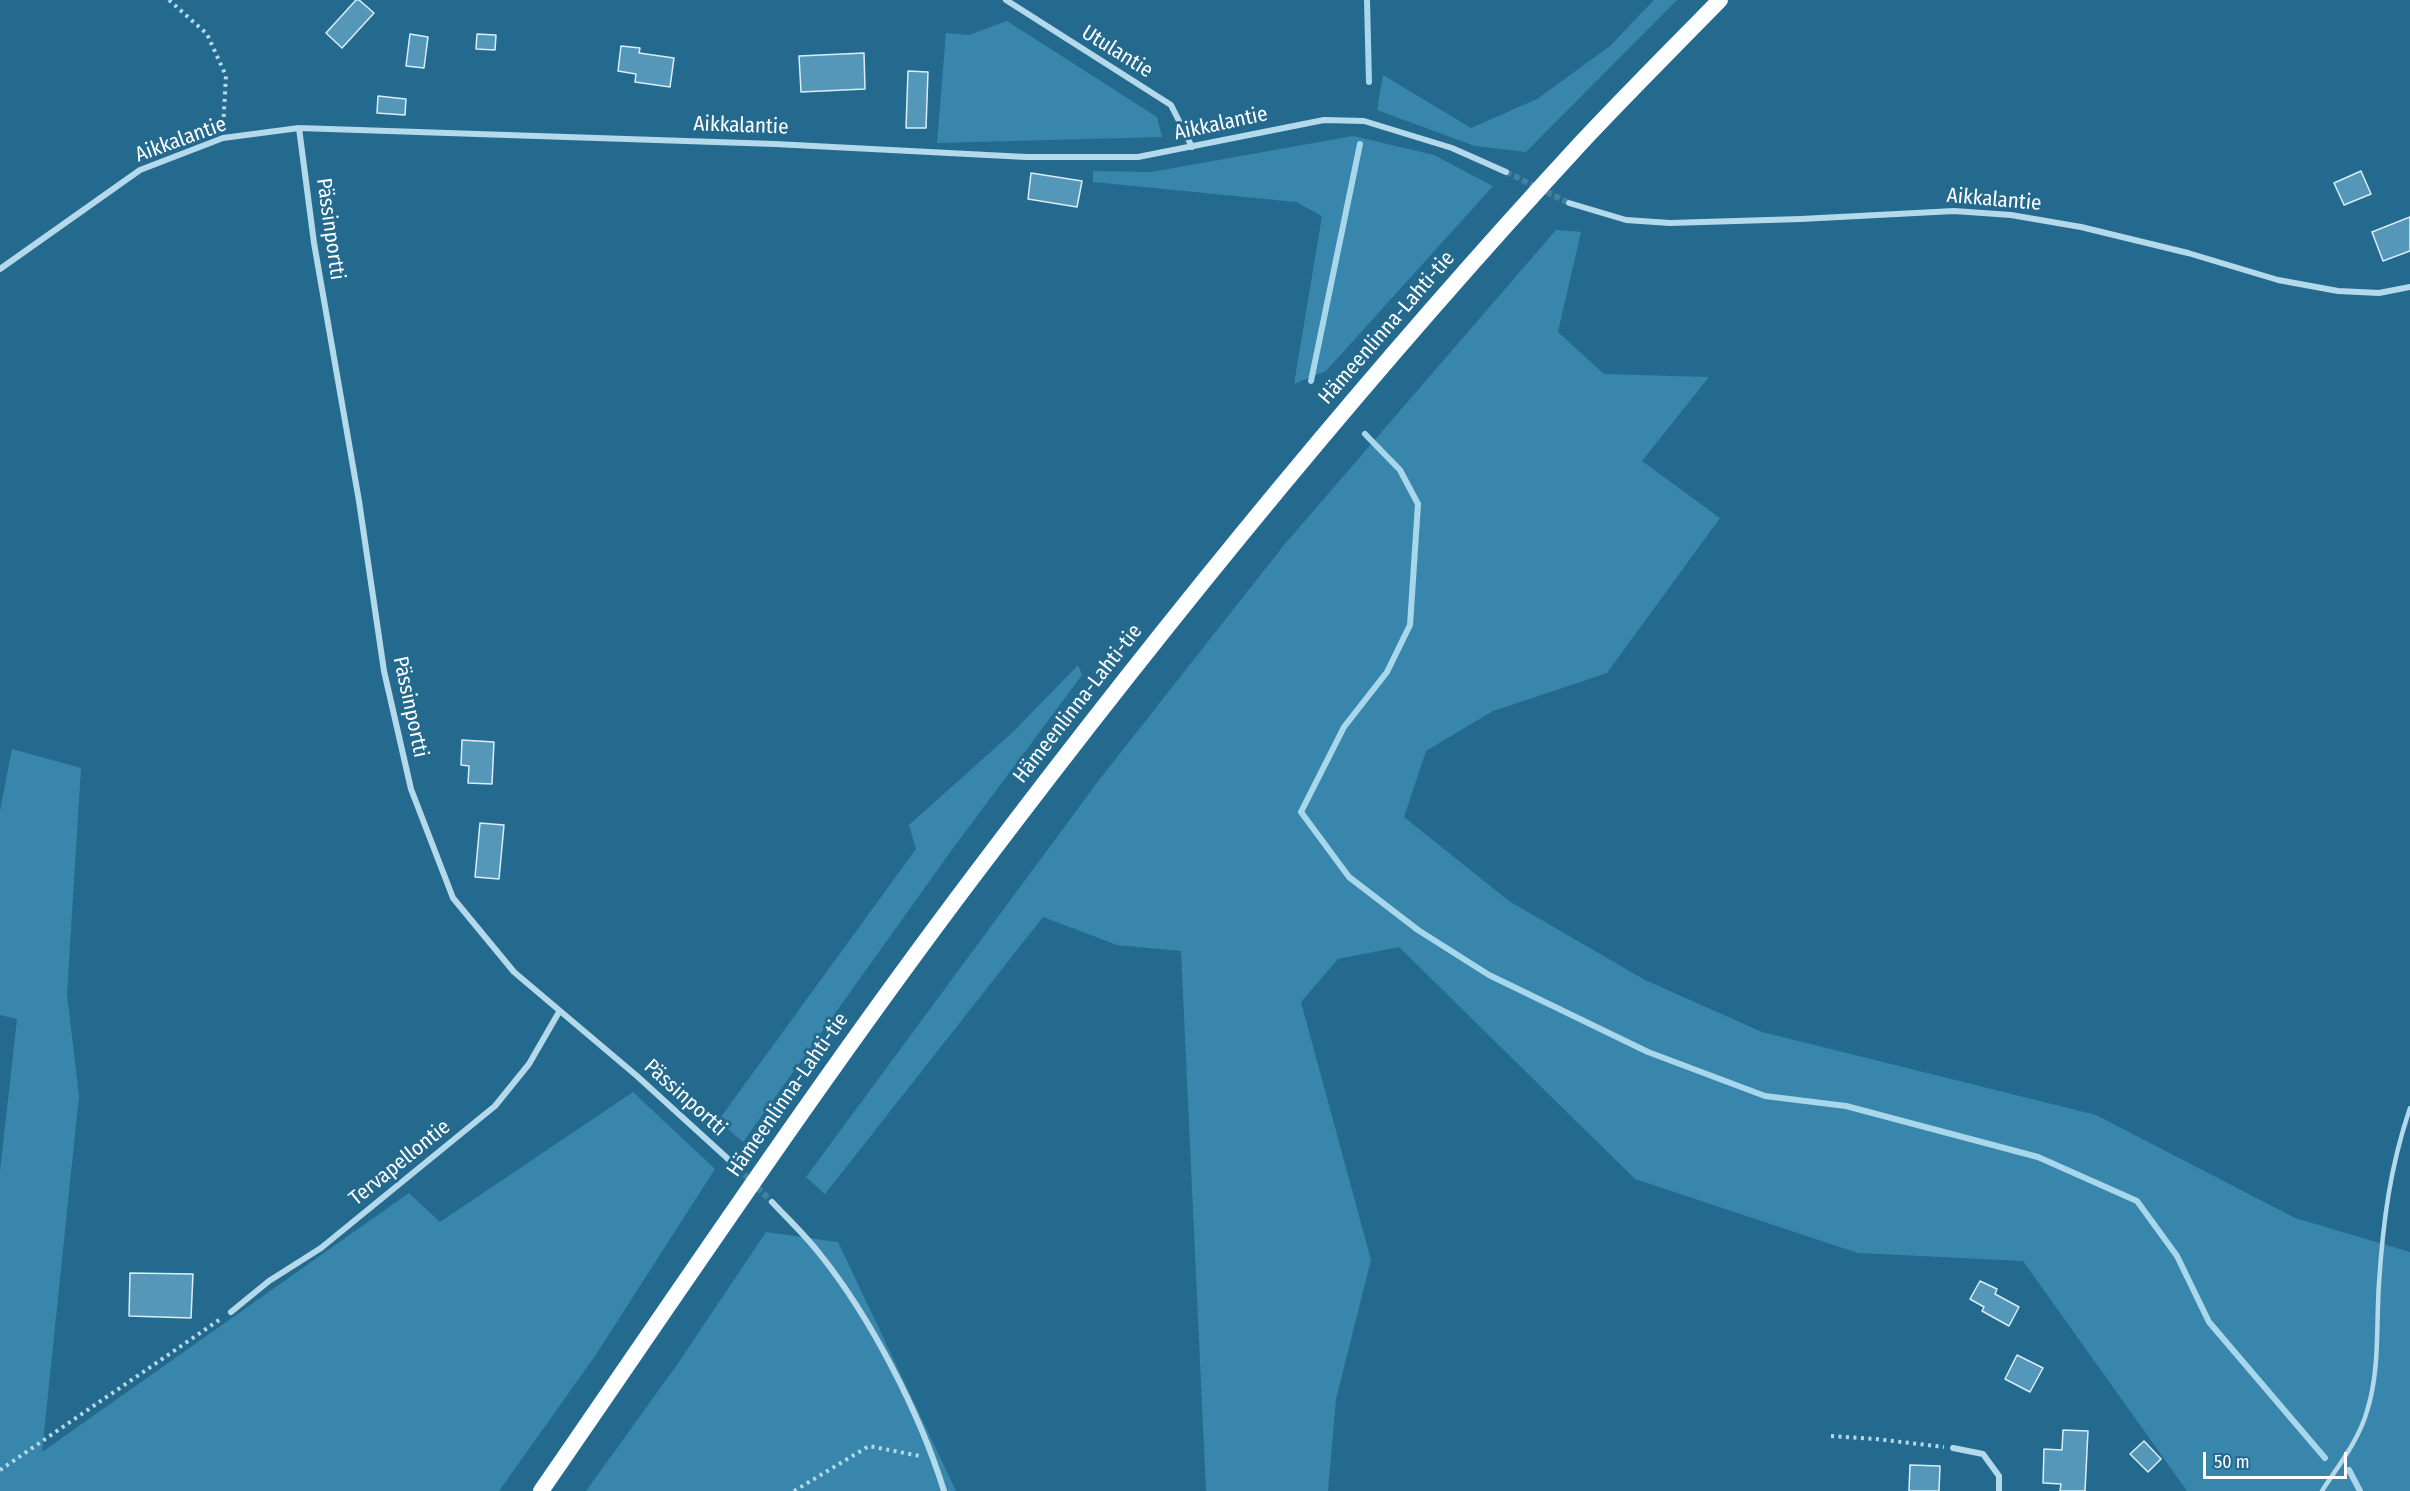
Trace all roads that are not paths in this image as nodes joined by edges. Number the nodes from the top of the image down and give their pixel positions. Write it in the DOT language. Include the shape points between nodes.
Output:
graph roads {
  1 [pos="1006,0"];
  2 [pos="1720,0"];
  3 [pos="299,128"];
  4 [pos="1192,147"];
  5 [pos="1506,172"];
  6 [pos="1569,203"];
  7 [pos="0,270"];
  8 [pos="2410,287"];
  9 [pos="559,1012"];
  10 [pos="2410,1108"];
  11 [pos="738,1168"];
  12 [pos="772,1202"];
  13 [pos="231,1312"];
  14 [pos="1953,1448"];
  15 [pos="541,1491"];
  16 [pos="944,1491"];
  17 [pos="1999,1491"];
  18 [pos="2322,1491"];
  1 -- 4 [label="street, Utulantie" via="1171,105"];
  2 -- 15 [label="highway, Hämeenlinna-Lahti-tie" via="1582,142 1465,272 1212,569 1088,725 855,1036"];
  3 -- 4 [label="street, Aikkalantie" via="1026,157 1138,157"];
  3 -- 7 [label="street, Aikkalantie" via="223,138 140,171"];
  3 -- 9 [label="street, Pässinportti" via="384,671 411,789 453,898 514,972"];
  4 -- 5 [label="street, Aikkalantie" via="1324,120 1364,121 1452,148"];
  6 -- 8 [label="street, Aikkalantie" via="1626,220 1670,223 1954,211 2011,215 2188,253 2278,280 2379,293"];
  9 -- 11 [label="street, Pässinportti"];
  9 -- 13 [label="street, Tervapellontie" via="529,1064 495,1106 321,1248 269,1281"];
  10 -- 18 [label="lane" via="2396,1149 2384,1212 2379,1329 2367,1412"];
  12 -- 16 [label="street" via="819,1252 868,1325 924,1436"];
  14 -- 17 [label="street" via="1983,1454 1999,1476"];
}
